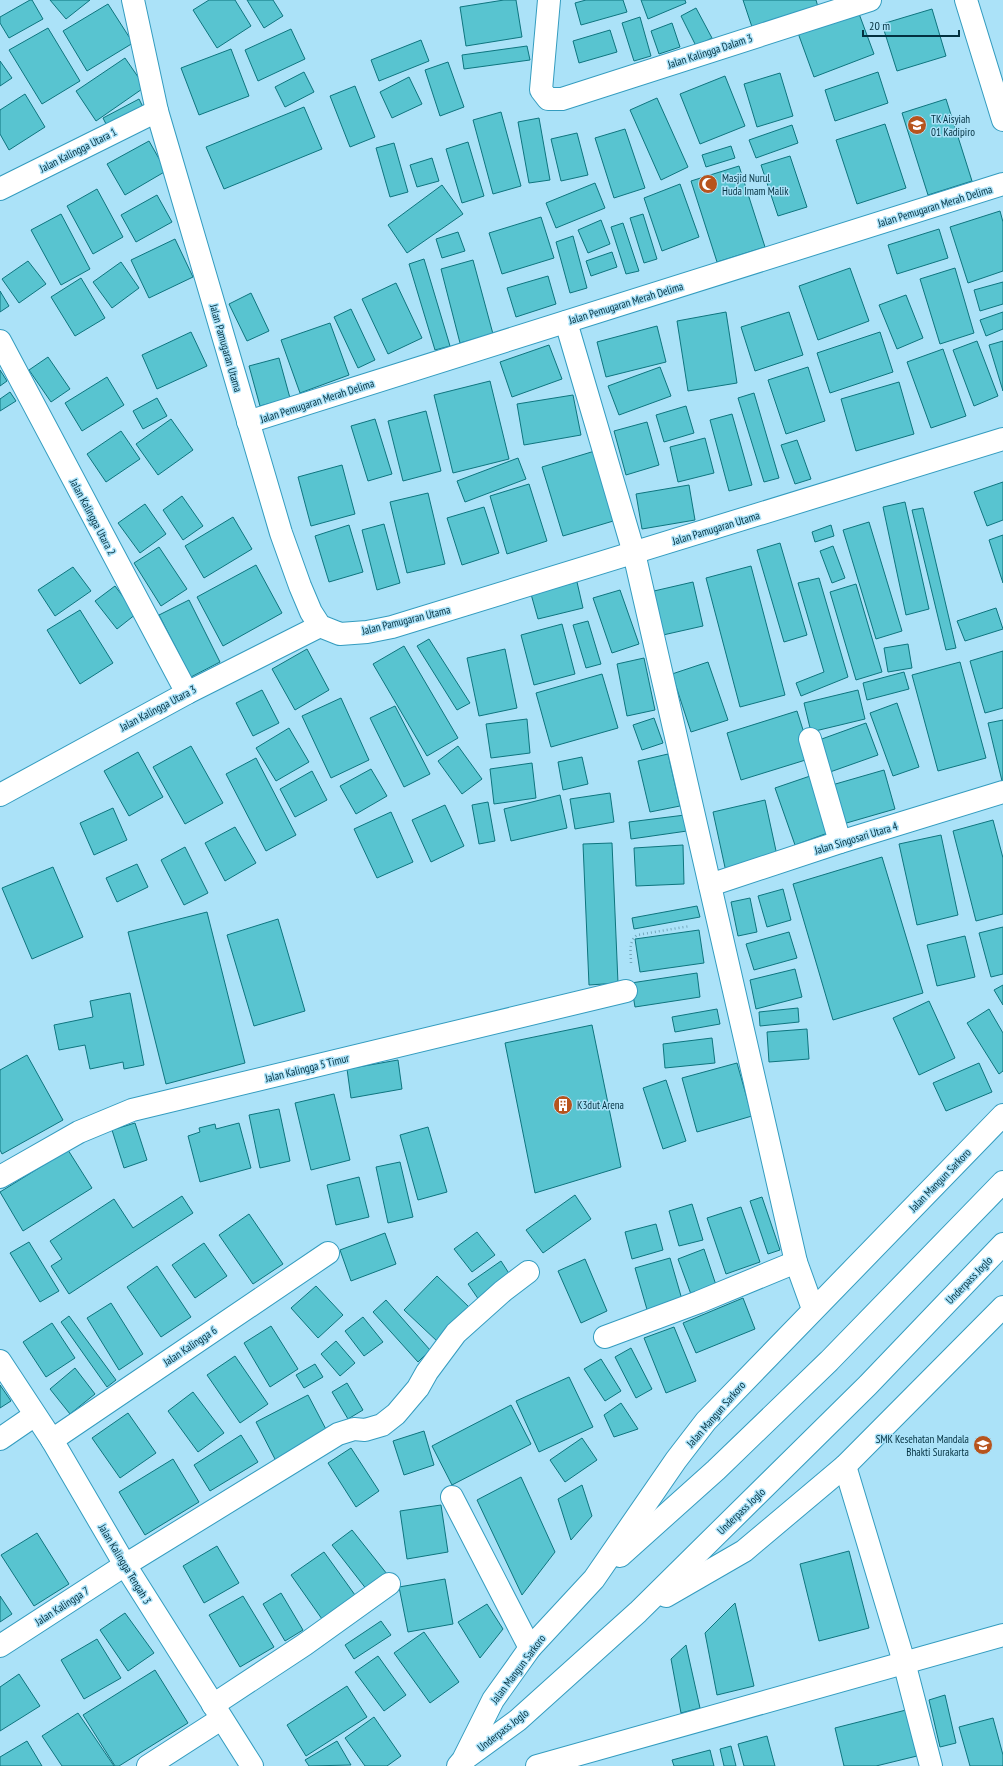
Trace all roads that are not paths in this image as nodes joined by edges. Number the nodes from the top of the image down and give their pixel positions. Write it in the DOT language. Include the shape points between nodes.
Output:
graph roads {
  1 [pos="133,0"];
  2 [pos="550,0"];
  3 [pos="870,0"];
  4 [pos="966,0"];
  5 [pos="157,111"];
  6 [pos="1003,120"];
  7 [pos="1003,184"];
  8 [pos="0,189"];
  9 [pos="566,322"];
  10 [pos="0,341"];
  11 [pos="248,422"];
  12 [pos="1003,439"];
  13 [pos="634,553"];
  14 [pos="320,626"];
  15 [pos="187,693"];
  16 [pos="810,739"];
  17 [pos="1003,792"];
  18 [pos="0,795"];
  19 [pos="840,842"];
  20 [pos="710,885"];
  21 [pos="626,991"];
  22 [pos="1003,1115"];
  23 [pos="0,1177"];
  24 [pos="1003,1182"];
  25 [pos="1003,1244"];
  26 [pos="328,1253"];
  27 [pos="796,1262"];
  28 [pos="528,1272"];
  29 [pos="1003,1307"];
  30 [pos="813,1309"];
  31 [pos="605,1337"];
  32 [pos="0,1361"];
  33 [pos="35,1416"];
  34 [pos="0,1439"];
  35 [pos="52,1440"];
  36 [pos="845,1466"];
  37 [pos="452,1497"];
  38 [pos="125,1565"];
  39 [pos="594,1579"];
  40 [pos="389,1584"];
  41 [pos="638,1612"];
  42 [pos="1003,1635"];
  43 [pos="0,1646"];
  44 [pos="530,1648"];
  45 [pos="904,1662"];
  46 [pos="217,1712"];
  47 [pos="461,1763"];
  48 [pos="148,1766"];
  49 [pos="252,1766"];
  50 [pos="538,1766"];
  51 [pos="931,1766"];
  1 -- 5 [label="main road, Jalan Pamugaran Utama"];
  2 -- 3 [label="main road, Jalan Kalingga Dalam 3" via="541,90 548,99 562,99"];
  4 -- 6 [label="main road"];
  5 -- 8 [label="main road, Jalan Kalingga Utara 1"];
  5 -- 11 [label="main road, Jalan Pamugaran Utama"];
  7 -- 9 [label="main road, Jalan Pemugaran Merah Delima"];
  9 -- 11 [label="main road, Jalan Pemugaran Merah Delima"];
  9 -- 13 [label="main road"];
  10 -- 15 [label="main road, Jalan Kalingga Utara 2"];
  11 -- 14 [label="main road, Jalan Pamugaran Utama" via="300,586"];
  12 -- 13 [label="main road, Jalan Pamugaran Utama"];
  13 -- 14 [label="main road, Jalan Pamugaran Utama" via="367,632 340,634"];
  13 -- 20 [label="main road"];
  14 -- 15 [label="main road, Jalan Kalingga Utara 3"];
  15 -- 18 [label="main road, Jalan Kalingga Utara 3"];
  16 -- 19 [label="main road"];
  17 -- 19 [label="main road, Jalan Singosari Utara 4"];
  19 -- 20 [label="main road, Jalan Singosari Utara 4"];
  20 -- 27 [label="main road"];
  21 -- 23 [label="main road, Jalan Kalingga 5 Timur" via="132,1110 79,1132"];
  22 -- 30 [label="main road, Jalan Mangun Sarkoro"];
  24 -- 39 [label="main road" via="829,1361 716,1470"];
  25 -- 41 [label="main road, Underpass Joglo" via="868,1385"];
  26 -- 35 [label="main road, Jalan Kalingga 6"];
  27 -- 30 [label="main road"];
  27 -- 31 [label="main road"];
  28 -- 38 [label="main road, Jalan Kalingga 7" via="456,1333 406,1403 382,1425 338,1434"];
  29 -- 36 [label="main road"];
  30 -- 39 [label="main road, Jalan Mangun Sarkoro" via="706,1421"];
  32 -- 33 [label="main road, Jalan Kalingga Tengah 3"];
  33 -- 34 [label="main road"];
  33 -- 35 [label="main road, Jalan Kalingga Tengah 3"];
  35 -- 38 [label="main road, Jalan Kalingga Tengah 3"];
  36 -- 41 [label="main road" via="744,1551"];
  36 -- 45 [label="main road"];
  37 -- 44 [label="main road"];
  38 -- 43 [label="main road, Jalan Kalingga 7"];
  38 -- 46 [label="main road, Jalan Kalingga Tengah 3"];
  39 -- 44 [label="main road, Jalan Mangun Sarkoro"];
  40 -- 46 [label="main road"];
  41 -- 47 [label="main road, Underpass Joglo" via="518,1720"];
  42 -- 45 [label="main road"];
  44 -- 47 [label="main road, Jalan Mangun Sarkoro" via="493,1700"];
  45 -- 50 [label="main road"];
  45 -- 51 [label="main road"];
  46 -- 48 [label="main road"];
  46 -- 49 [label="main road, Jalan Kalingga Tengah 3"];
}
